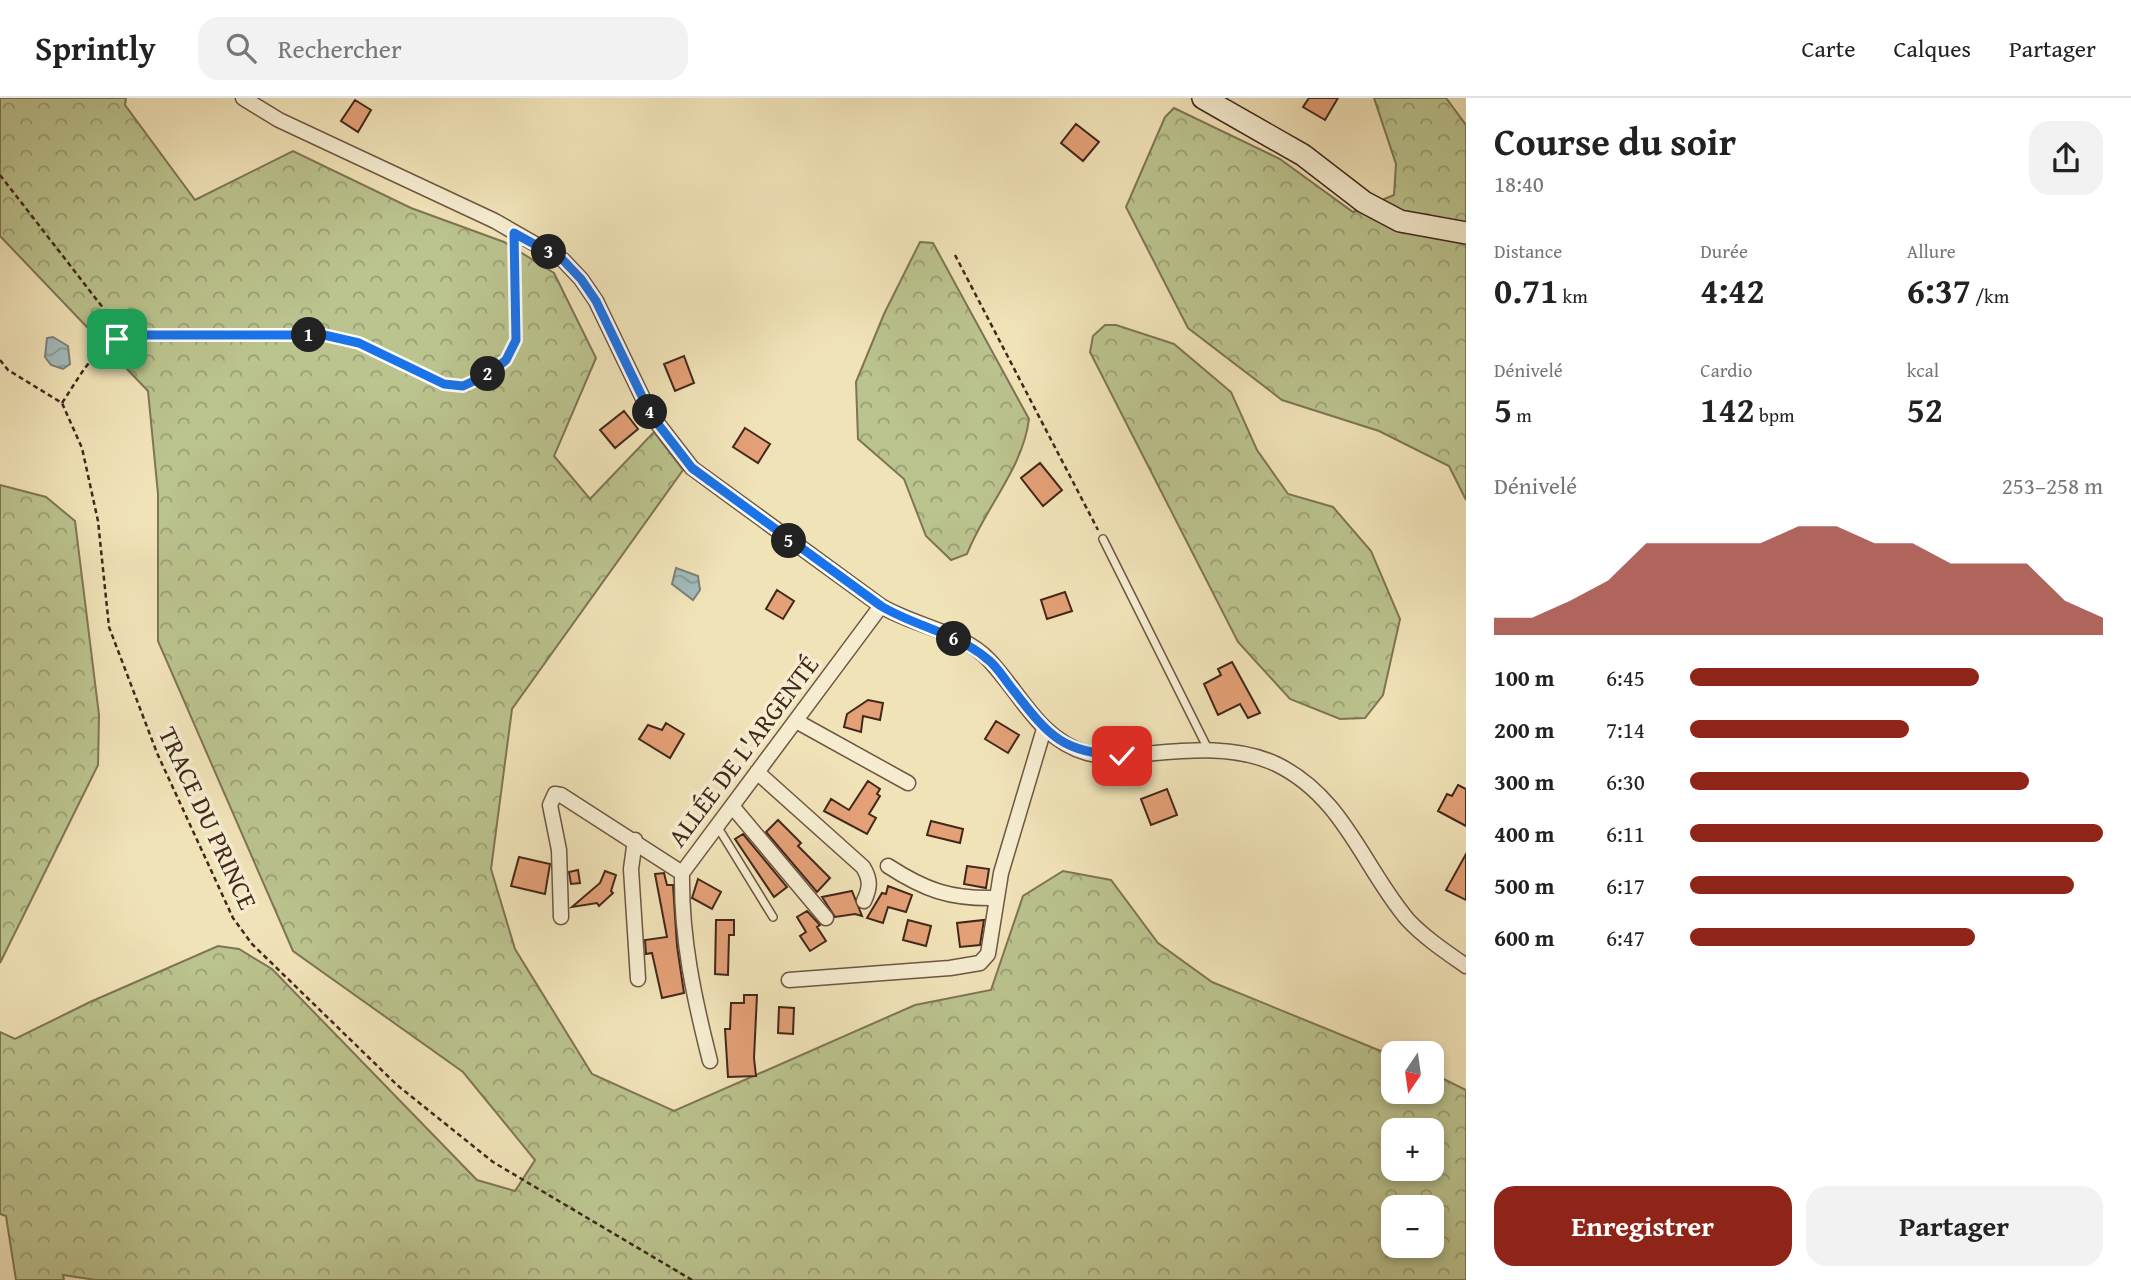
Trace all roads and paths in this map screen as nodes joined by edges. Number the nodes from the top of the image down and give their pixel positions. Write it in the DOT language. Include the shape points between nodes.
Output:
graph roads {
  1 [pos="243,98"];
  2 [pos="1203,98"];
  3 [pos="0,175"];
  4 [pos="514,233"];
  5 [pos="1466,233"];
  6 [pos="955,255"];
  7 [pos="138,335"];
  8 [pos="0,360"];
  9 [pos="62,403"];
  10 [pos="1103,539"];
  11 [pos="881,606"];
  12 [pos="796,721"];
  13 [pos="1044,729"];
  14 [pos="1208,750"];
  15 [pos="757,772"];
  16 [pos="908,783"];
  17 [pos="732,806"];
  18 [pos="717,826"];
  19 [pos="635,840"];
  20 [pos="888,866"];
  21 [pos="682,873"];
  22 [pos="995,898"];
  23 [pos="864,901"];
  24 [pos="561,917"];
  25 [pos="773,917"];
  26 [pos="826,918"];
  27 [pos="1466,966"];
  28 [pos="638,979"];
  29 [pos="789,980"];
  30 [pos="710,1061"];
  31 [pos="692,1280"];
  1 -- 4 [label="street" via="279,120"];
  2 -- 5 [label="street" via="1303,155 1364,202 1400,221"];
  3 -- 7 [label="path" via="107,313"];
  4 -- 7 [label="path" via="516,340 506,360 463,386 444,384 359,343 324,335"];
  4 -- 11 [label="street" via="563,260 581,279 651,415 692,468"];
  6 -- 10 [label="path"];
  7 -- 9 [label="path" via="117,339 95,354"];
  8 -- 9 [label="path" via="8,370"];
  9 -- 31 [label="path, TRACE DU PRINCE" via="82,448 98,522 109,627 157,753 233,918 252,944 397,1085 493,1162"];
  10 -- 14 [label="lane"];
  11 -- 12 [label="street, ALLÉE DE L'ARGENTÉ"];
  11 -- 13 [label="street" via="965,643 988,659"];
  12 -- 15 [label="street, ALLÉE DE L'ARGENTÉ"];
  12 -- 16 [label="street"];
  13 -- 14 [label="street" via="1067,746 1091,754"];
  13 -- 22 [label="street"];
  14 -- 27 [label="street" via="1243,753 1276,765 1306,784 1343,820 1409,920"];
  15 -- 17 [label="street, ALLÉE DE L'ARGENTÉ"];
  15 -- 23 [label="street" via="863,867 869,877"];
  17 -- 18 [label="street, ALLÉE DE L'ARGENTÉ"];
  17 -- 26 [label="street"];
  18 -- 21 [label="street, ALLÉE DE L'ARGENTÉ"];
  18 -- 25 [label="lane"];
  19 -- 21 [label="street"];
  19 -- 24 [label="street" via="561,795 551,797 559,850"];
  19 -- 28 [label="street" via="631,869"];
  20 -- 22 [label="street" via="923,889"];
  21 -- 30 [label="street, ALLÉE DE L'ARGENTÉ" via="681,913 689,979"];
  22 -- 29 [label="street" via="988,954 980,963"];
}
